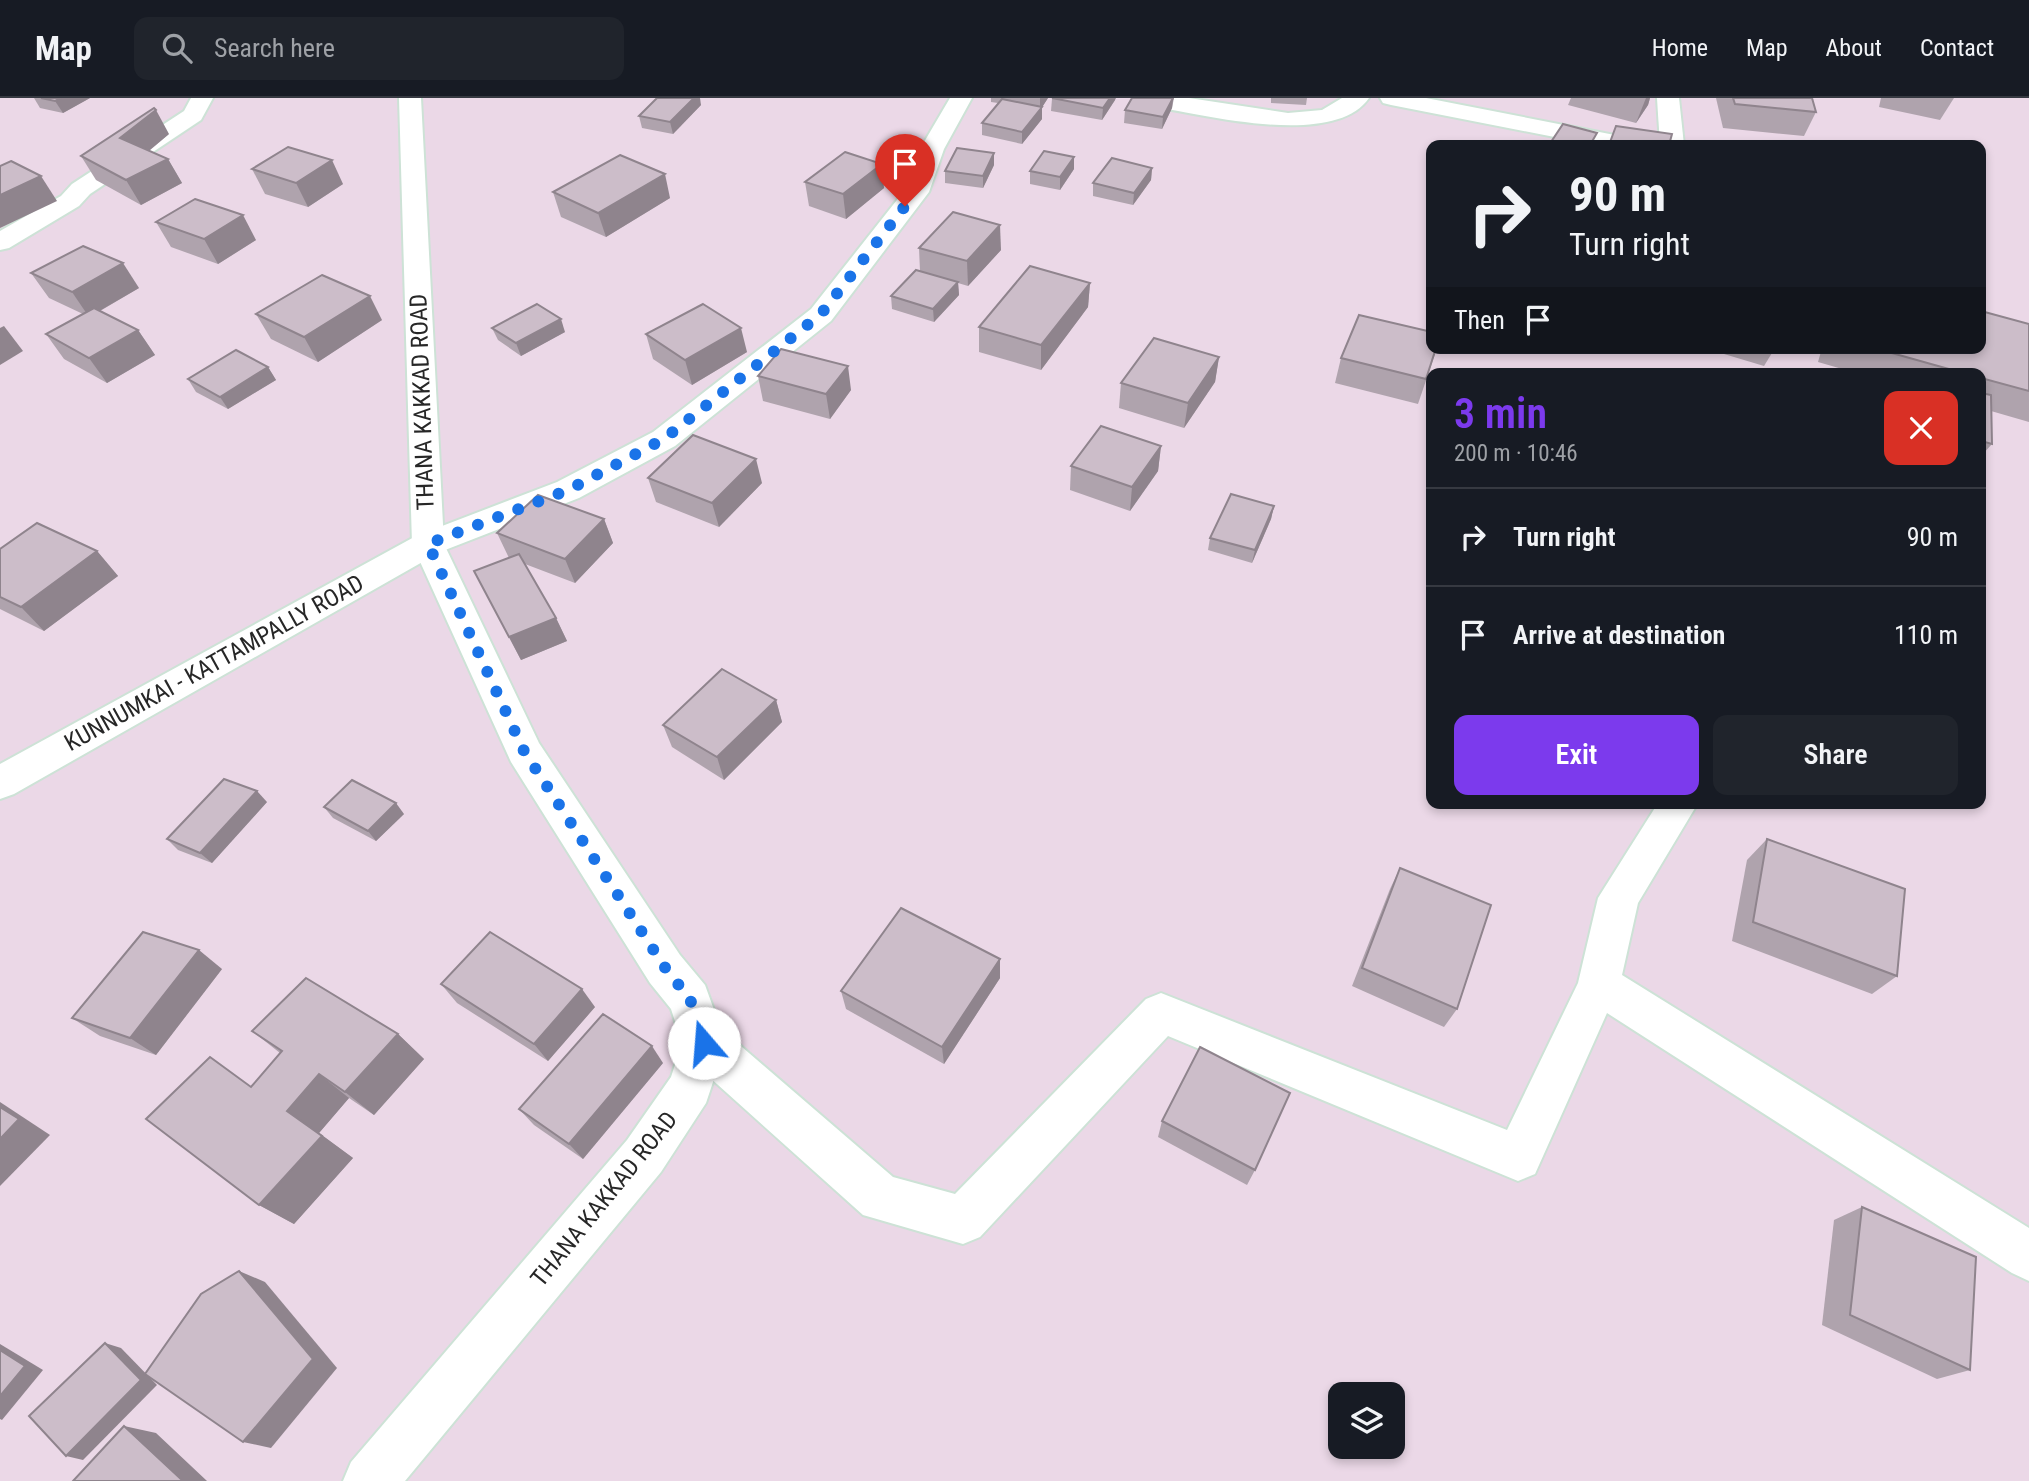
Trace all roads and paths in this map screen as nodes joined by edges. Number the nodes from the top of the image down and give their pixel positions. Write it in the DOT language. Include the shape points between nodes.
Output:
graph roads {
  1 [pos="202,98"];
  2 [pos="411,98"];
  3 [pos="961,98"];
  4 [pos="1144,98"];
  5 [pos="1358,98"];
  6 [pos="1391,98"];
  7 [pos="1668,98"];
  8 [pos="1605,140"];
  9 [pos="1672,140"];
  10 [pos="0,242"];
  11 [pos="428,544"];
  12 [pos="0,783"];
  13 [pos="1675,809"];
  14 [pos="1599,984"];
  15 [pos="704,1043"];
  16 [pos="2029,1256"];
  17 [pos="370,1481"];
  1 -- 10 [label="street" via="192,115 70,201"];
  2 -- 11 [label="street, THANA KAKKAD ROAD"];
  3 -- 11 [label="street, KUNNUMKAI - KATTAMPALLY ROAD" via="932,149 916,192 821,314 664,439 568,490"];
  4 -- 5 [label="street" via="1288,120 1328,117"];
  6 -- 8 [label="street"];
  7 -- 9 [label="street"];
  11 -- 12 [label="street, KUNNUMKAI - KATTAMPALLY ROAD"];
  11 -- 15 [label="street, THANA KAKKAD ROAD" via="524,751 690,999"];
  13 -- 14 [label="street" via="1618,898"];
  14 -- 15 [label="street" via="1518,1158 1161,1013 963,1220 880,1198"];
  14 -- 16 [label="street"];
  15 -- 17 [label="street, THANA KAKKAD ROAD" via="690,1088 644,1156"];
}
